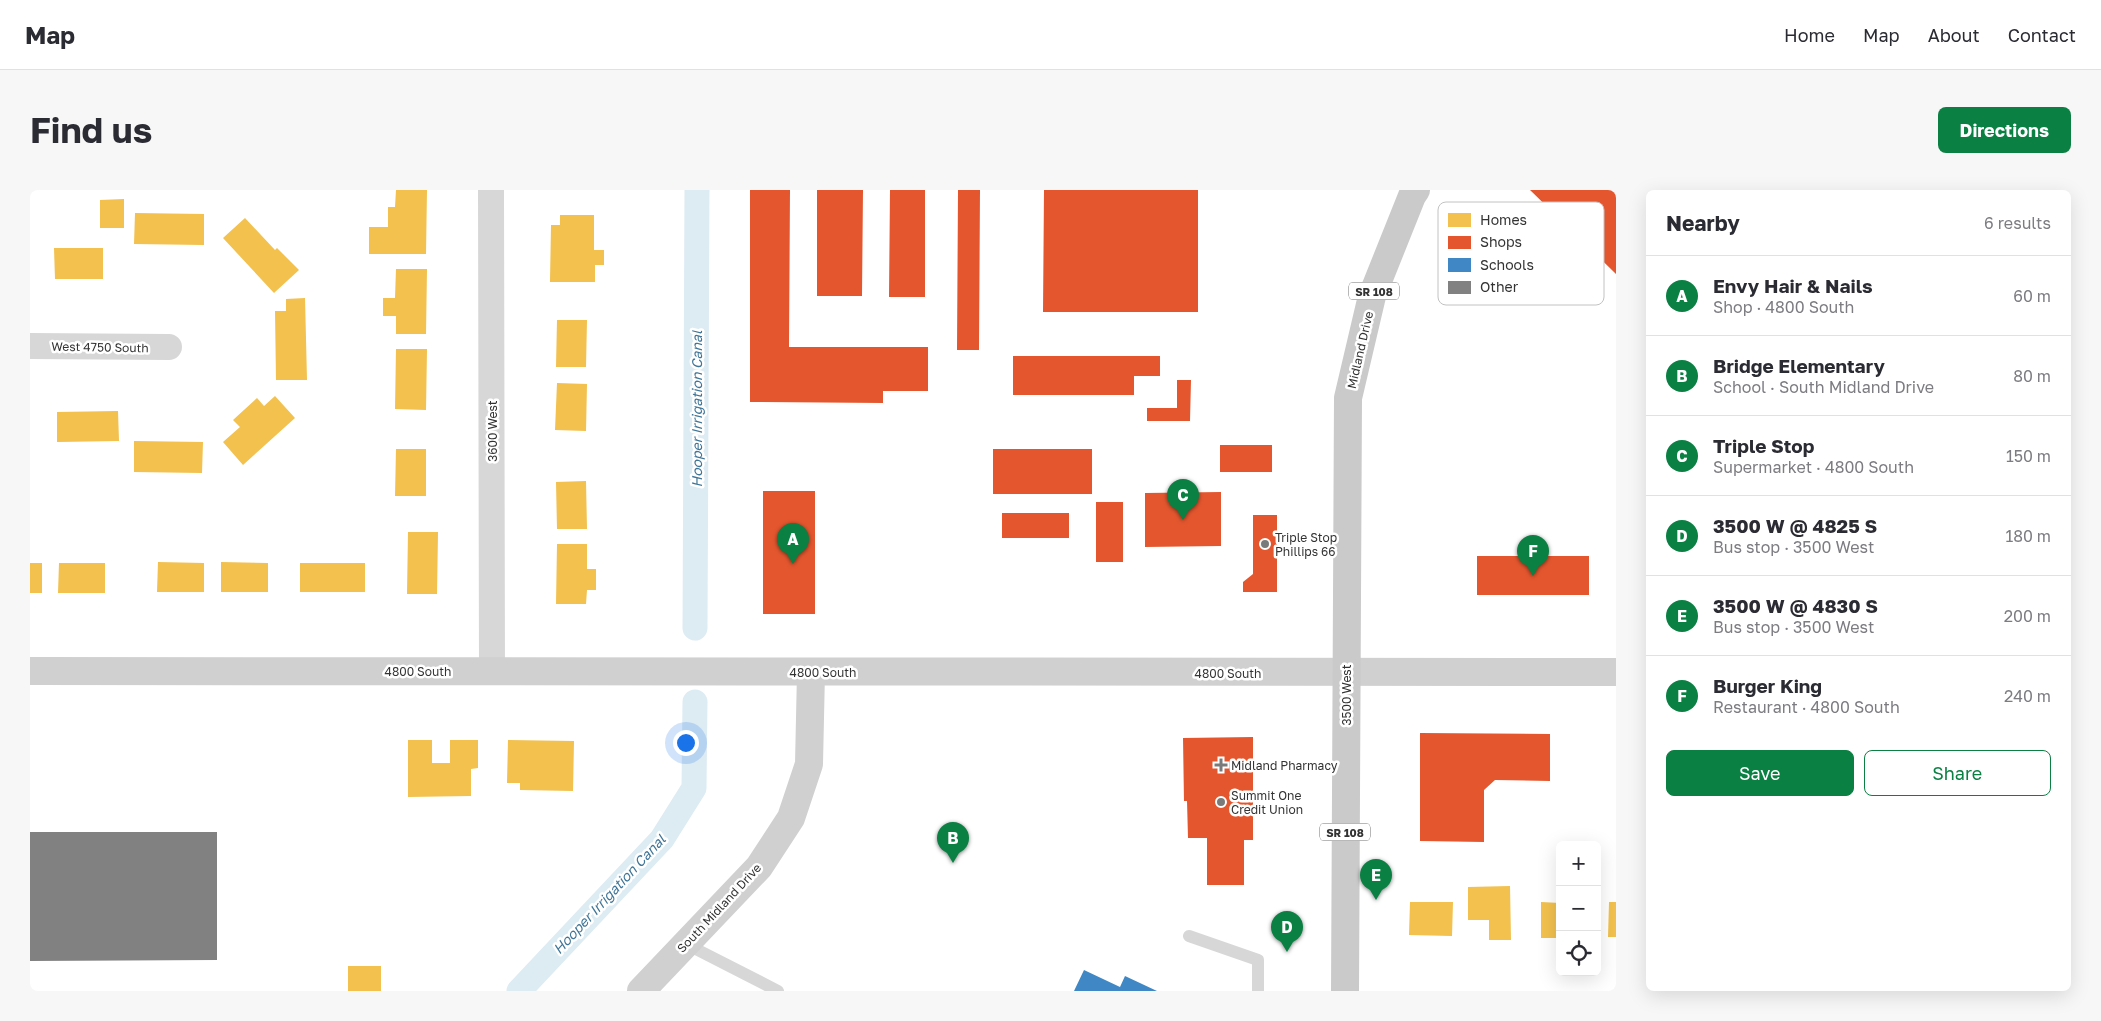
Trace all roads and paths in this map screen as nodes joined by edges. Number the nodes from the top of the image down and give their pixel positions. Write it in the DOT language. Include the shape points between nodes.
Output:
graph roads {
  1 [pos="491,190"];
  2 [pos="1416,190"];
  3 [pos="30,346"];
  4 [pos="169,348"];
  5 [pos="1348,398"];
  6 [pos="30,671"];
  7 [pos="492,672"];
  8 [pos="811,672"];
  9 [pos="1616,672"];
  10 [pos="1346,673"];
  11 [pos="1189,936"];
  12 [pos="686,944"];
  13 [pos="642,991"];
  14 [pos="776,991"];
  15 [pos="1258,991"];
  16 [pos="1345,991"];
  1 -- 7 [label="street, 3600 West"];
  2 -- 5 [label="main road, Midland Drive / SR 108" via="1372,296"];
  3 -- 4 [label="street, West 4750 South"];
  5 -- 10 [label="main road, 3500 West / SR 108"];
  6 -- 7 [label="street, 4800 South"];
  7 -- 8 [label="street, 4800 South"];
  8 -- 10 [label="street, 4800 South"];
  8 -- 12 [label="street, South Midland Drive" via="809,764 791,818 759,867"];
  9 -- 10 [label="street, 4800 South"];
  10 -- 16 [label="main road, 3500 West / SR 108"];
  11 -- 15 [label="lane" via="1258,960"];
  12 -- 13 [label="street, South Midland Drive"];
  12 -- 14 [label="lane"];
}
